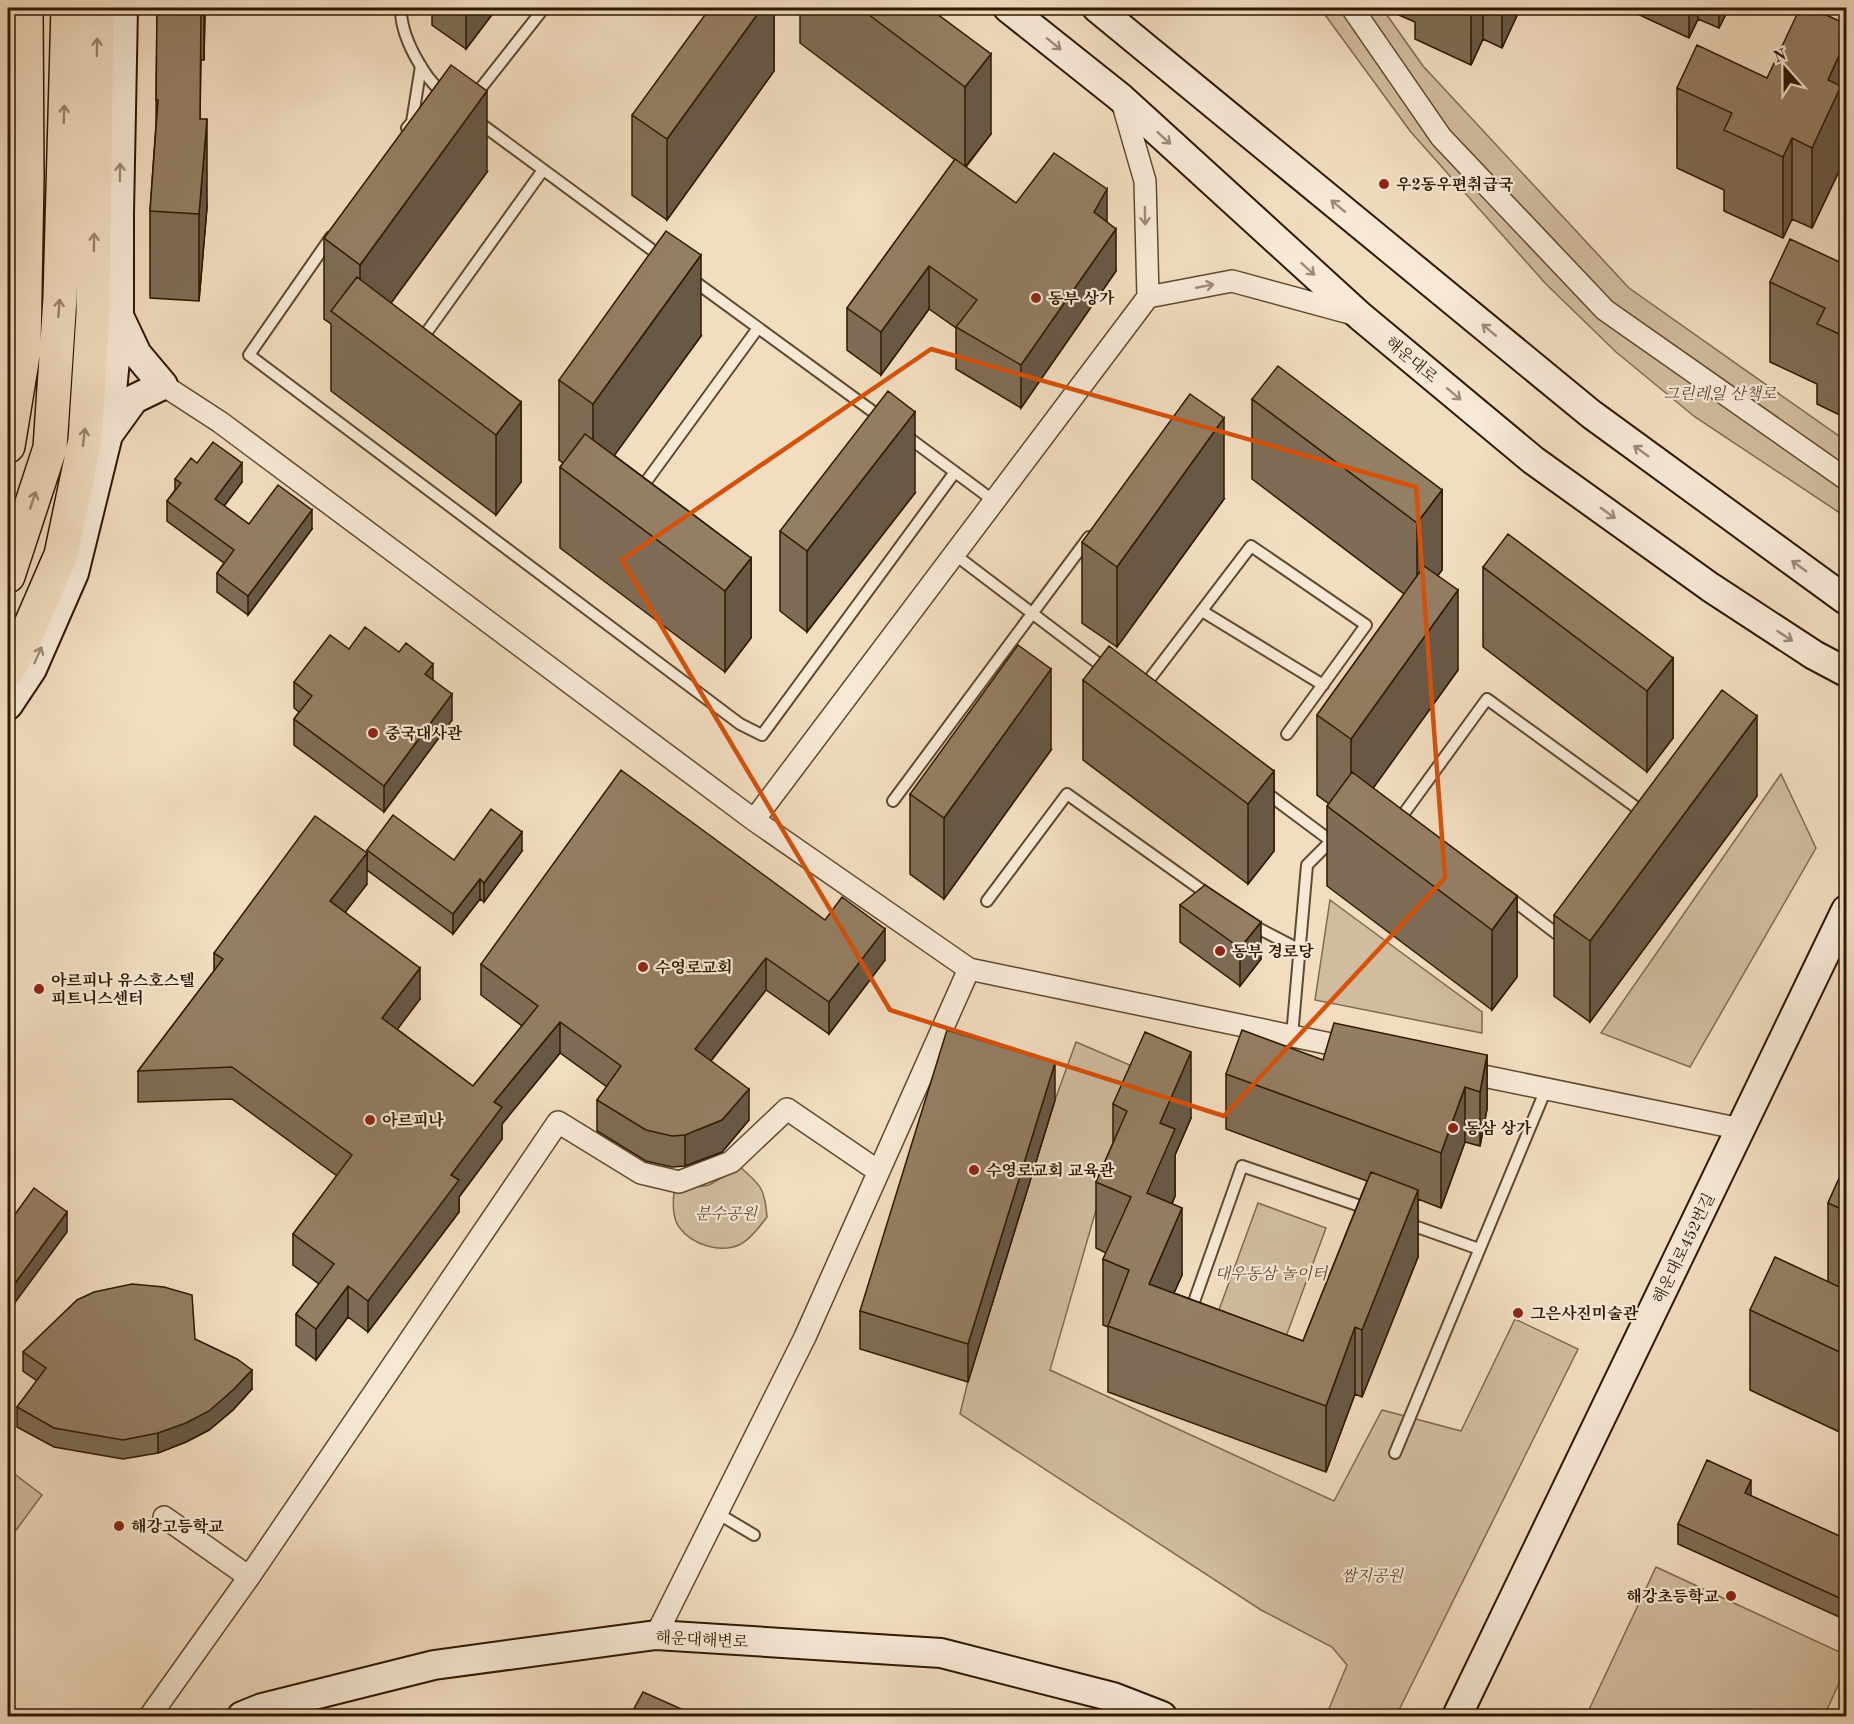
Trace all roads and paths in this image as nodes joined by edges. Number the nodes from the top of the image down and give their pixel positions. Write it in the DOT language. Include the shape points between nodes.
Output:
graph roads {
  1 [pos="14,8"];
  2 [pos="26,8"];
  3 [pos="68,8"];
  4 [pos="97,8"];
  5 [pos="123,8"];
  6 [pos="401,8"];
  7 [pos="544,8"];
  8 [pos="1008,8"];
  9 [pos="1097,8"];
  10 [pos="1352,8"];
  11 [pos="422,66"];
  12 [pos="1121,98"];
  13 [pos="454,103"];
  14 [pos="398,142"];
  15 [pos="543,170"];
  16 [pos="337,229"];
  17 [pos="674,266"];
  18 [pos="683,273"];
  19 [pos="1148,297"];
  20 [pos="119,316"];
  21 [pos="1360,316"];
  22 [pos="758,328"];
  23 [pos="424,336"];
  24 [pos="8,340"];
  25 [pos="163,385"];
  26 [pos="890,424"];
  27 [pos="899,431"];
  28 [pos="108,435"];
  29 [pos="8,446"];
  30 [pos="955,472"];
  31 [pos="1846,479"];
  32 [pos="636,495"];
  33 [pos="994,501"];
  34 [pos="1095,529"];
  35 [pos="954,554"];
  36 [pos="8,576"];
  37 [pos="1846,600"];
  38 [pos="1202,611"];
  39 [pos="1033,614"];
  40 [pos="8,670"];
  41 [pos="1846,672"];
  42 [pos="1112,674"];
  43 [pos="1323,685"];
  44 [pos="1138,694"];
  45 [pos="8,705"];
  46 [pos="1287,734"];
  47 [pos="1257,785"];
  48 [pos="893,801"];
  49 [pos="754,820"];
  50 [pos="1637,822"];
  51 [pos="1397,834"];
  52 [pos="1352,839"];
  53 [pos="1330,841"];
  54 [pos="1495,887"];
  55 [pos="987,901"];
  56 [pos="1219,902"];
  57 [pos="1846,910"];
  58 [pos="1238,916"];
  59 [pos="1571,916"];
  60 [pos="1300,950"];
  61 [pos="969,969"];
  62 [pos="1292,1036"];
  63 [pos="1380,1054"];
  64 [pos="1434,1066"];
  65 [pos="1546,1089"];
  66 [pos="1741,1129"];
  67 [pos="878,1171"];
  68 [pos="1479,1249"];
  69 [pos="1188,1318"];
  70 [pos="1395,1453"];
  71 [pos="717,1513"];
  72 [pos="164,1517"];
  73 [pos="754,1535"];
  74 [pos="249,1577"];
  75 [pos="656,1635"];
  76 [pos="150,1716"];
  77 [pos="242,1716"];
  78 [pos="1162,1716"];
  79 [pos="1457,1716"];
  1 -- 24 [label="main road" via="13,301"];
  2 -- 29 [label="highway" via="24,350"];
  36 -- 3 [label="highway, one-way" via="50,448 60,298"];
  40 -- 4 [label="highway, one-way" via="61,555 85,440 93,314"];
  20 -- 5 [label="main road, one-way"];
  6 -- 11 [label="lane" via="408,42"];
  7 -- 15 [label="lane" via="467,113"];
  8 -- 12 [label="main road, 해운대로, one-way"];
  37 -- 9 [label="main road, one-way" via="1591,414"];
  10 -- 31 [label="street" via="1441,137 1605,310"];
  11 -- 13 [label="lane" via="436,88"];
  11 -- 14 [label="lane" via="412,122"];
  12 -- 19 [label="street, one-way" via="1145,181"];
  12 -- 21 [label="main road, 해운대로, one-way"];
  15 -- 17 [label="lane"];
  15 -- 23 [label="lane"];
  16 -- 30 [label="lane" via="249,355 740,724 762,735"];
  18 -- 22 [label="lane"];
  19 -- 21 [label="street, one-way" via="1232,281"];
  19 -- 33 [label="street"];
  20 -- 25 [label="main road" via="137,354"];
  20 -- 28 [label="main road"];
  21 -- 41 [label="main road, 해운대로, one-way" via="1533,460 1710,587"];
  22 -- 26 [label="lane"];
  22 -- 32 [label="lane"];
  25 -- 28 [label="main road" via="134,399"];
  25 -- 49 [label="street" via="229,429"];
  27 -- 30 [label="lane"];
  45 -- 28 [label="main road, one-way" via="32,669 74,573"];
  30 -- 33 [label="lane"];
  33 -- 35 [label="street"];
  34 -- 39 [label="lane"];
  35 -- 39 [label="lane"];
  35 -- 49 [label="street"];
  38 -- 43 [label="lane"];
  38 -- 43 [label="lane" via="1251,546 1366,625"];
  38 -- 44 [label="lane"];
  39 -- 42 [label="lane"];
  39 -- 48 [label="lane"];
  43 -- 46 [label="lane"];
  47 -- 53 [label="lane"];
  49 -- 61 [label="street"];
  50 -- 51 [label="lane" via="1644,813 1487,699"];
  52 -- 53 [label="lane"];
  53 -- 60 [label="lane" via="1307,865"];
  54 -- 59 [label="lane" via="1557,934"];
  55 -- 56 [label="lane" via="1067,794"];
  57 -- 66 [label="main road, 해운대로452번길"];
  58 -- 60 [label="lane"];
  60 -- 62 [label="lane"];
  61 -- 62 [label="street"];
  61 -- 67 [label="street"];
  62 -- 63 [label="street"];
  64 -- 65 [label="street"];
  65 -- 66 [label="street"];
  65 -- 68 [label="lane"];
  66 -- 79 [label="main road, 해운대로452번길"];
  67 -- 71 [label="street" via="805,1337"];
  67 -- 74 [label="street" via="787,1109 731,1162 679,1182 641,1173 558,1122"];
  68 -- 69 [label="lane" via="1386,1216 1357,1211 1242,1166"];
  68 -- 70 [label="lane"];
  71 -- 73 [label="lane"];
  71 -- 75 [label="street"];
  72 -- 74 [label="street"];
  74 -- 76 [label="street"];
  75 -- 77 [label="main road, 해운대해변로" via="434,1665 262,1707"];
  75 -- 78 [label="main road, 해운대해변로" via="941,1653 1113,1697"];
}
